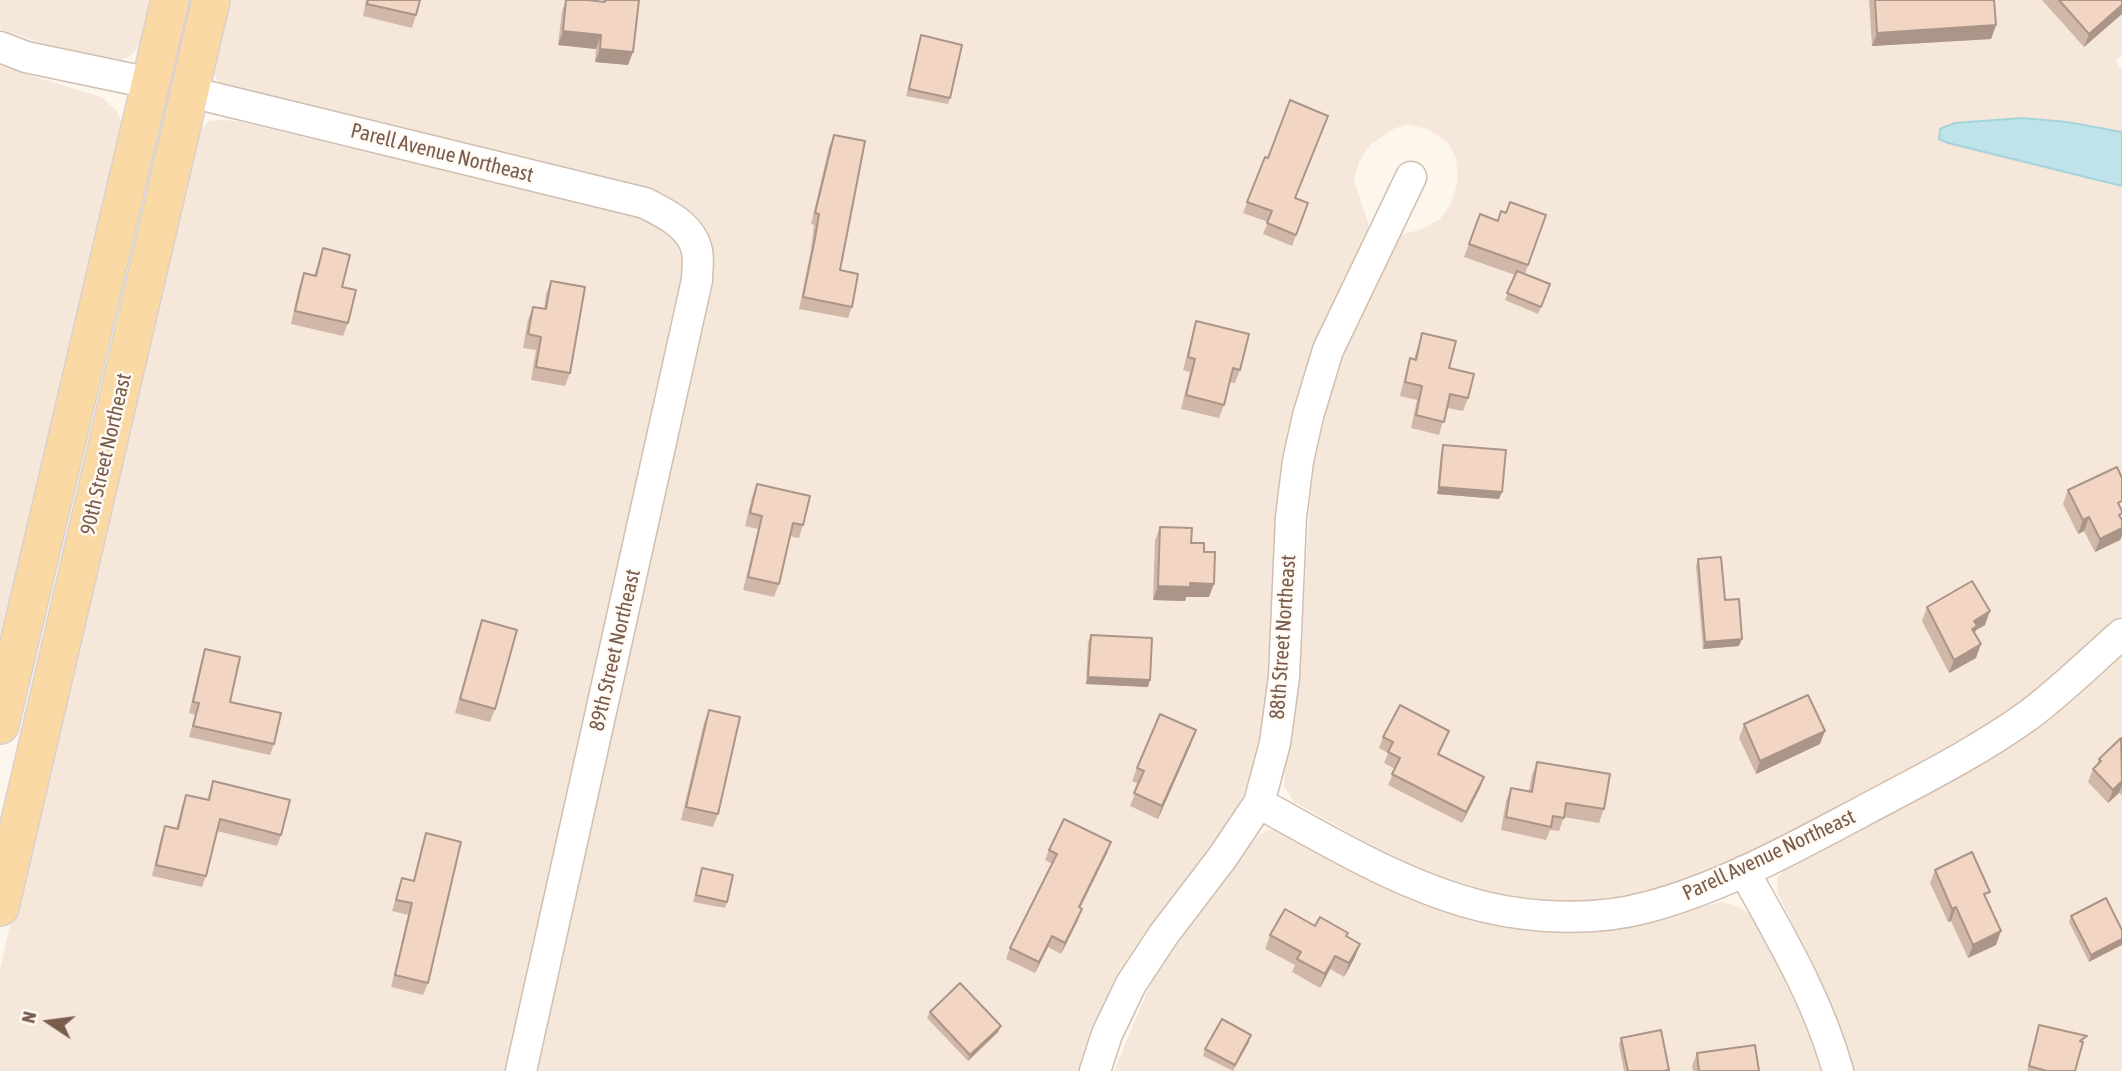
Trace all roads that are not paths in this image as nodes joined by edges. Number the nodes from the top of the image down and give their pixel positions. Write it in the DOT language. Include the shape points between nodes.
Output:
graph roads {
  1 [pos="170,0"];
  2 [pos="211,0"];
  3 [pos="0,47"];
  4 [pos="150,83"];
  5 [pos="190,92"];
  6 [pos="1410,177"];
  7 [pos="687,231"];
  8 [pos="2122,634"];
  9 [pos="0,725"];
  10 [pos="1259,803"];
  11 [pos="1744,871"];
  12 [pos="0,907"];
  13 [pos="521,1071"];
  14 [pos="1095,1071"];
  15 [pos="1838,1071"];
  1 -- 4 [label="main road, 90th Street Northeast"];
  2 -- 5 [label="main road, 90th Street Northeast"];
  3 -- 4 [label="street" via="26,57"];
  4 -- 9 [label="main road, 90th Street Northeast"];
  5 -- 7 [label="street, Parell Avenue Northeast" via="645,203"];
  5 -- 12 [label="main road, 90th Street Northeast"];
  6 -- 10 [label="street, 88th Street Northeast" via="1328,350 1298,461 1284,677 1275,744"];
  7 -- 13 [label="street, 89th Street Northeast" via="697,251 697,280"];
  8 -- 11 [label="street, Parell Avenue Northeast" via="2028,716 1975,752"];
  10 -- 11 [label="street, Parell Avenue Northeast" via="1379,870 1485,907 1533,914 1588,916 1647,908"];
  10 -- 14 [label="street, 88th Street Northeast" via="1131,984"];
  11 -- 15 [label="street" via="1802,975"];
}
